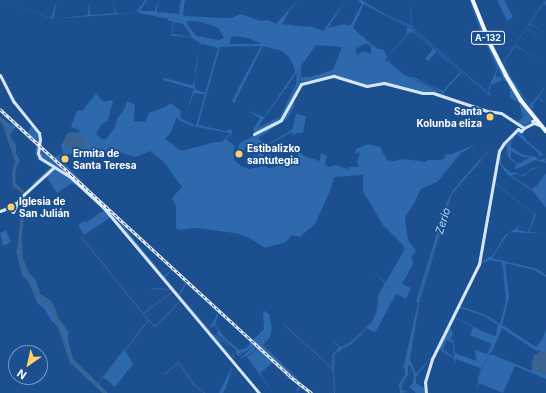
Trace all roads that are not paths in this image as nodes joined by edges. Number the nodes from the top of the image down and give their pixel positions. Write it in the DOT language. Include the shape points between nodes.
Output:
graph roads {
  1 [pos="473,0"];
  2 [pos="0,75"];
  3 [pos="533,122"];
  4 [pos="519,128"];
  5 [pos="546,131"];
  6 [pos="254,134"];
  7 [pos="54,167"];
  8 [pos="16,203"];
  9 [pos="8,208"];
  10 [pos="0,211"];
  11 [pos="259,393"];
  12 [pos="426,393"];
  1 -- 3 [label="main road, A-132" via="501,66 531,113"];
  2 -- 7 [label="street" via="14,102 37,131 40,158"];
  3 -- 4 [label="street"];
  3 -- 5 [label="main road, A-132"];
  4 -- 6 [label="street" via="501,113 487,111 433,93 384,83 367,86 334,76 301,84 281,120"];
  4 -- 12 [label="street" via="500,151 479,264 432,359 425,382"];
  7 -- 8 [label="street"];
  7 -- 11 [label="street" via="69,176 106,210"];
  8 -- 9 [label="street" via="9,205"];
  8 -- 9 [label="street" via="13,212"];
  9 -- 10 [label="street"];
}
